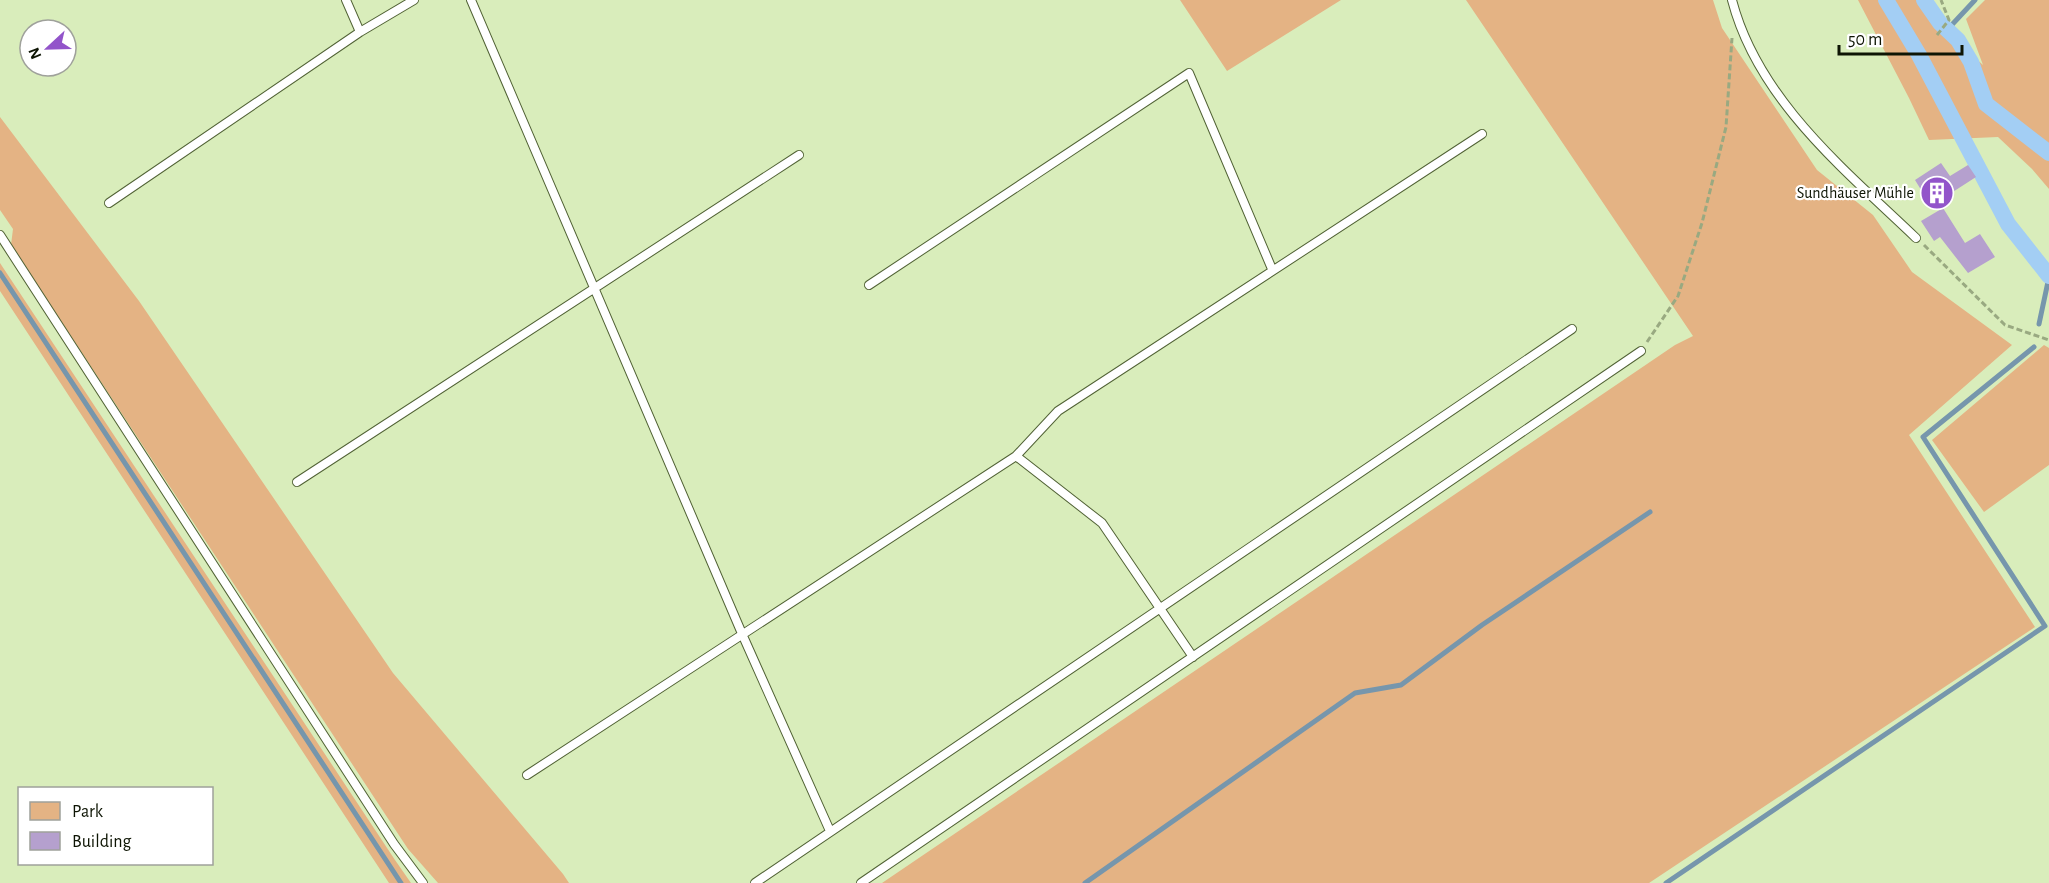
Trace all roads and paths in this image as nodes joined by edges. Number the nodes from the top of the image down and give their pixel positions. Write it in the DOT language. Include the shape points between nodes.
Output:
graph roads {
  1 [pos="346,0"];
  2 [pos="414,0"];
  3 [pos="471,0"];
  4 [pos="1732,0"];
  5 [pos="1941,0"];
  6 [pos="1735,12"];
  7 [pos="360,32"];
  8 [pos="1937,35"];
  9 [pos="1482,134"];
  10 [pos="799,155"];
  11 [pos="109,203"];
  12 [pos="0,235"];
  13 [pos="1916,238"];
  14 [pos="1272,269"];
  15 [pos="869,285"];
  16 [pos="595,289"];
  17 [pos="1572,329"];
  18 [pos="2049,340"];
  19 [pos="1641,351"];
  20 [pos="1017,456"];
  21 [pos="297,482"];
  22 [pos="1159,608"];
  23 [pos="743,636"];
  24 [pos="1192,657"];
  25 [pos="527,775"];
  26 [pos="830,831"];
  27 [pos="423,883"];
  28 [pos="755,883"];
  29 [pos="861,883"];
  1 -- 7 [label="lane"];
  2 -- 7 [label="lane"];
  3 -- 16 [label="lane"];
  4 -- 6 [label="lane"];
  5 -- 8 [label="path" via="1948,20"];
  6 -- 13 [label="lane" via="1757,62 1792,113 1833,159"];
  6 -- 19 [label="path" via="1726,127 1702,223 1677,296"];
  7 -- 11 [label="lane"];
  9 -- 14 [label="lane"];
  10 -- 16 [label="lane"];
  12 -- 27 [label="lane"];
  13 -- 18 [label="path" via="2005,325"];
  14 -- 15 [label="lane" via="1189,73"];
  14 -- 20 [label="lane" via="1058,411"];
  16 -- 21 [label="lane"];
  16 -- 23 [label="lane"];
  17 -- 22 [label="lane"];
  19 -- 24 [label="lane"];
  20 -- 22 [label="lane" via="1102,523"];
  20 -- 23 [label="lane"];
  22 -- 24 [label="lane"];
  22 -- 26 [label="lane"];
  23 -- 25 [label="lane"];
  23 -- 26 [label="lane"];
  24 -- 29 [label="lane"];
  26 -- 28 [label="lane"];
}
